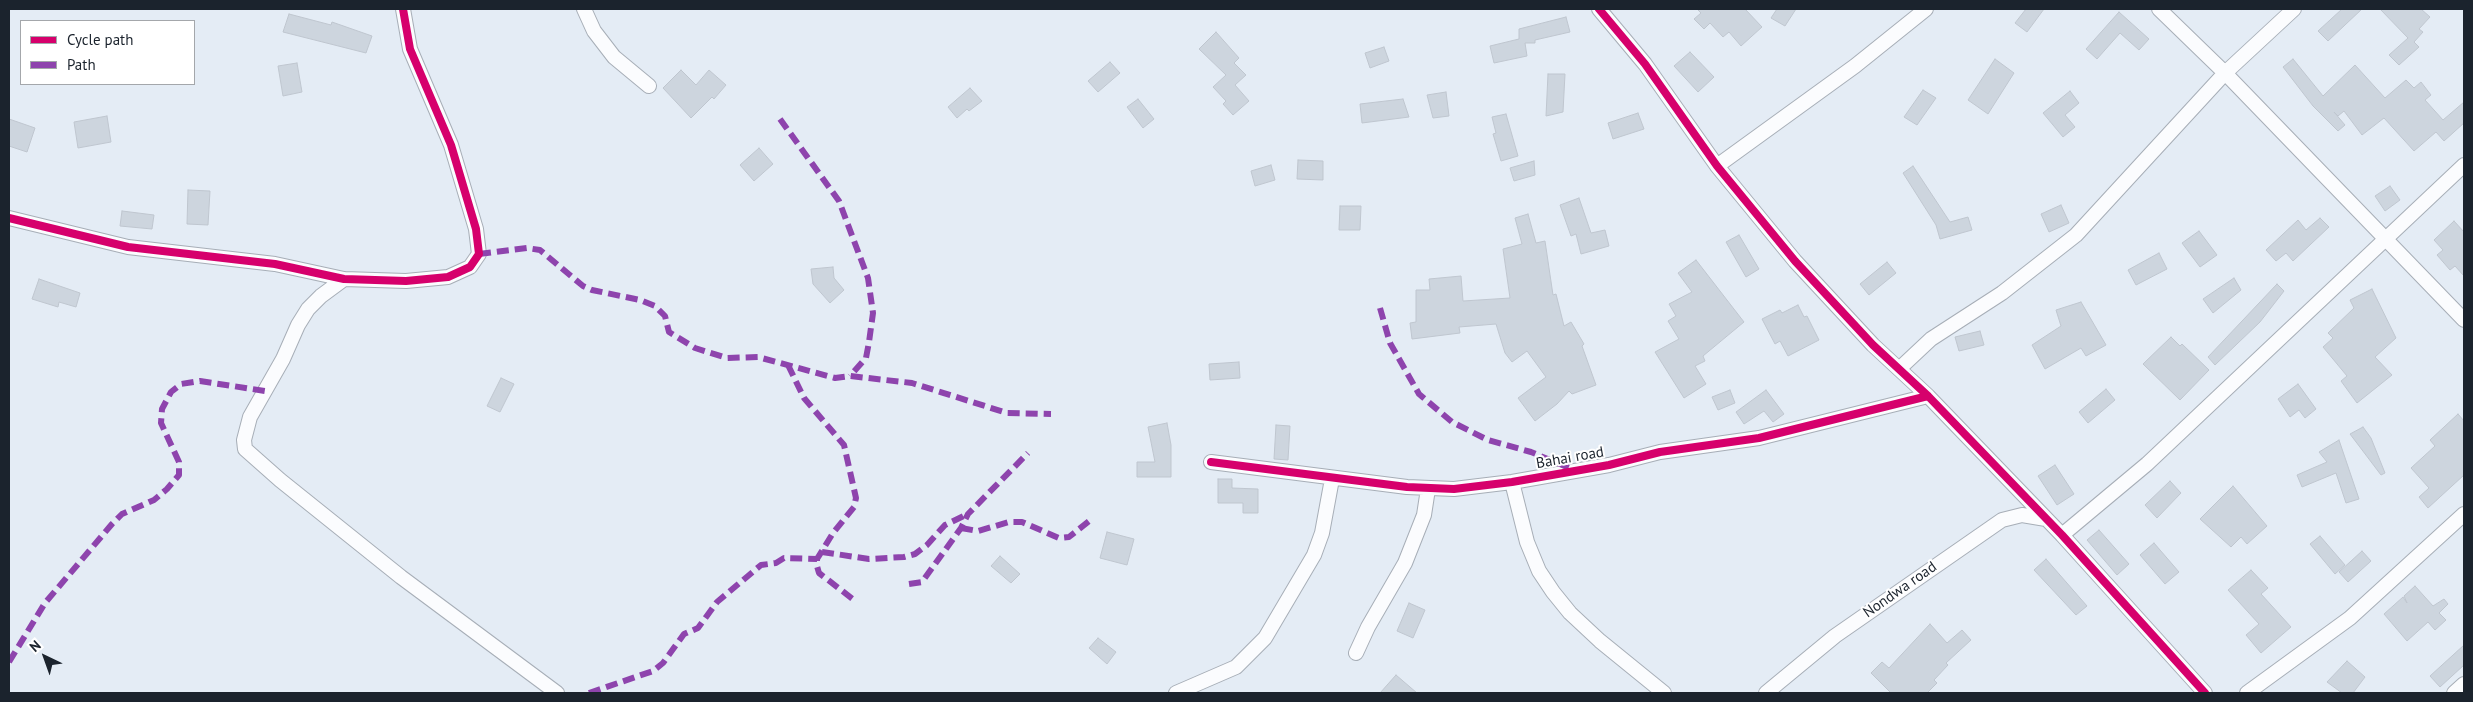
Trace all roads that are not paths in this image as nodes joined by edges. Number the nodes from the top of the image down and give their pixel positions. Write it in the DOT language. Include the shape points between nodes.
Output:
graph roads {
  1 [pos="403,9"];
  2 [pos="584,9"];
  3 [pos="1599,9"];
  4 [pos="1926,9"];
  5 [pos="2159,9"];
  6 [pos="2294,9"];
  7 [pos="2225,73"];
  8 [pos="649,86"];
  9 [pos="2464,165"];
  10 [pos="1717,166"];
  11 [pos="9,218"];
  12 [pos="2385,240"];
  13 [pos="344,279"];
  14 [pos="2464,320"];
  15 [pos="1899,369"];
  16 [pos="1928,396"];
  17 [pos="1210,462"];
  18 [pos="1332,479"];
  19 [pos="1512,482"];
  20 [pos="1428,489"];
  21 [pos="2464,514"];
  22 [pos="2046,518"];
  23 [pos="2062,535"];
  24 [pos="1356,653"];
  25 [pos="2464,684"];
  26 [pos="557,693"];
  27 [pos="1176,693"];
  28 [pos="1664,693"];
  29 [pos="1766,693"];
  30 [pos="2205,693"];
  31 [pos="2248,693"];
  32 [pos="2454,693"];
  1 -- 13 [label="street" via="410,50 451,145 476,229 479,254 470,267 448,277 406,281"];
  2 -- 8 [label="street" via="594,32 614,56"];
  3 -- 10 [label="street" via="1645,64"];
  4 -- 10 [label="street" via="1855,66"];
  5 -- 7 [label="street"];
  6 -- 7 [label="street"];
  7 -- 12 [label="street"];
  7 -- 15 [label="street" via="2076,235 2002,293 1931,339"];
  9 -- 12 [label="street"];
  10 -- 15 [label="street" via="1795,261"];
  11 -- 13 [label="street" via="128,247 275,264"];
  12 -- 14 [label="street"];
  12 -- 23 [label="street" via="2147,464"];
  13 -- 26 [label="street" via="321,296 298,325 250,417 245,448 401,577"];
  15 -- 16 [label="street"];
  16 -- 19 [label="street, Bahai road" via="1759,438 1660,452 1609,465"];
  16 -- 22 [label="street"];
  17 -- 18 [label="street, Bahai road"];
  18 -- 20 [label="street, Bahai road"];
  18 -- 27 [label="street" via="1322,533 1314,555 1265,638 1236,667"];
  19 -- 20 [label="street, Bahai road"];
  19 -- 28 [label="street" via="1527,542 1538,571 1553,592 1600,641"];
  20 -- 24 [label="street" via="1424,515 1405,563"];
  21 -- 31 [label="street" via="2350,618"];
  22 -- 23 [label="street"];
  22 -- 29 [label="street, Nondwa road" via="2022,515 2002,520 1835,636"];
  23 -- 30 [label="street"];
  25 -- 32 [label="street"];
}
